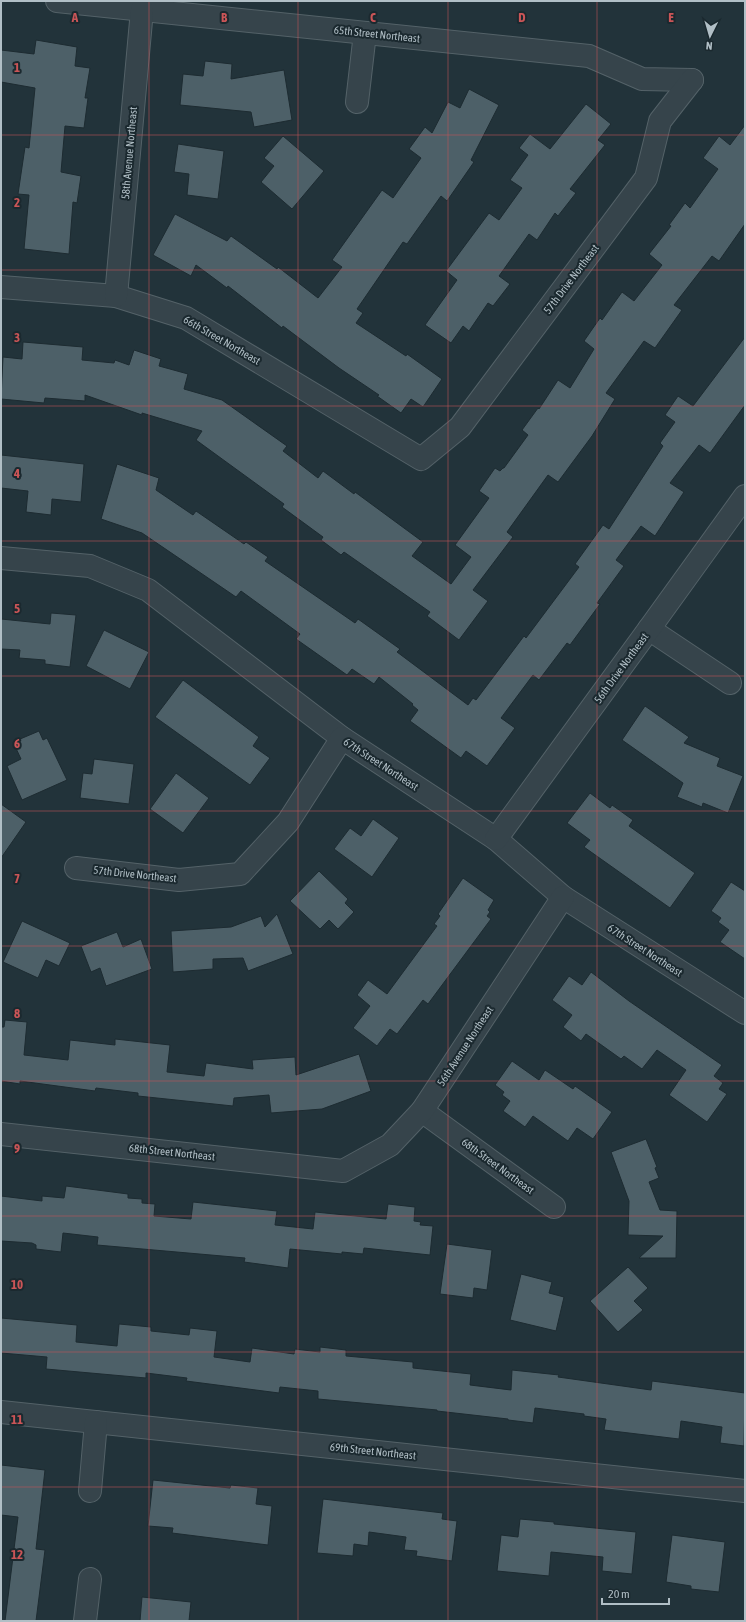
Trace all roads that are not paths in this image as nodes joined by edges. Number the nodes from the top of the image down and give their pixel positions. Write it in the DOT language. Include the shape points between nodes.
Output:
graph roads {
  1 [pos="57,1"];
  2 [pos="142,10"];
  3 [pos="365,33"];
  4 [pos="692,80"];
  5 [pos="357,102"];
  6 [pos="1,287"];
  7 [pos="116,296"];
  8 [pos="421,459"];
  9 [pos="745,496"];
  10 [pos="1,558"];
  11 [pos="649,629"];
  12 [pos="730,683"];
  13 [pos="342,738"];
  14 [pos="496,839"];
  15 [pos="76,868"];
  16 [pos="563,897"];
  17 [pos="745,1013"];
  18 [pos="422,1111"];
  19 [pos="1,1134"];
  20 [pos="343,1171"];
  21 [pos="554,1207"];
  22 [pos="1,1412"];
  23 [pos="96,1422"];
  24 [pos="745,1491"];
  25 [pos="90,1492"];
  26 [pos="90,1579"];
  27 [pos="85,1621"];
  1 -- 2 [label="street, 65th Street Northeast"];
  2 -- 3 [label="street, 65th Street Northeast"];
  2 -- 7 [label="street, 58th Avenue Northeast"];
  3 -- 4 [label="street, 65th Street Northeast" via="590,56 642,79"];
  3 -- 5 [label="street"];
  4 -- 8 [label="street, 57th Drive Northeast" via="660,122 646,178 460,427"];
  6 -- 7 [label="street, 66th Street Northeast"];
  7 -- 8 [label="street, 66th Street Northeast" via="186,318"];
  9 -- 11 [label="street, 56th Drive Northeast"];
  10 -- 13 [label="street, 67th Street Northeast" via="90,566 148,590"];
  11 -- 12 [label="street"];
  11 -- 14 [label="street, 56th Drive Northeast"];
  13 -- 14 [label="street, 67th Street Northeast"];
  13 -- 15 [label="street, 57th Drive Northeast" via="288,822 240,874 179,880"];
  14 -- 16 [label="street, 67th Street Northeast"];
  16 -- 17 [label="street, 67th Street Northeast"];
  16 -- 18 [label="street, 56th Avenue Northeast"];
  18 -- 20 [label="street, 56th Avenue Northeast" via="390,1146"];
  18 -- 21 [label="street, 68th Street Northeast"];
  19 -- 20 [label="street, 68th Street Northeast"];
  22 -- 23 [label="street, 69th Street Northeast"];
  23 -- 24 [label="street, 69th Street Northeast"];
  23 -- 25 [label="street"];
  26 -- 27 [label="street"];
}
